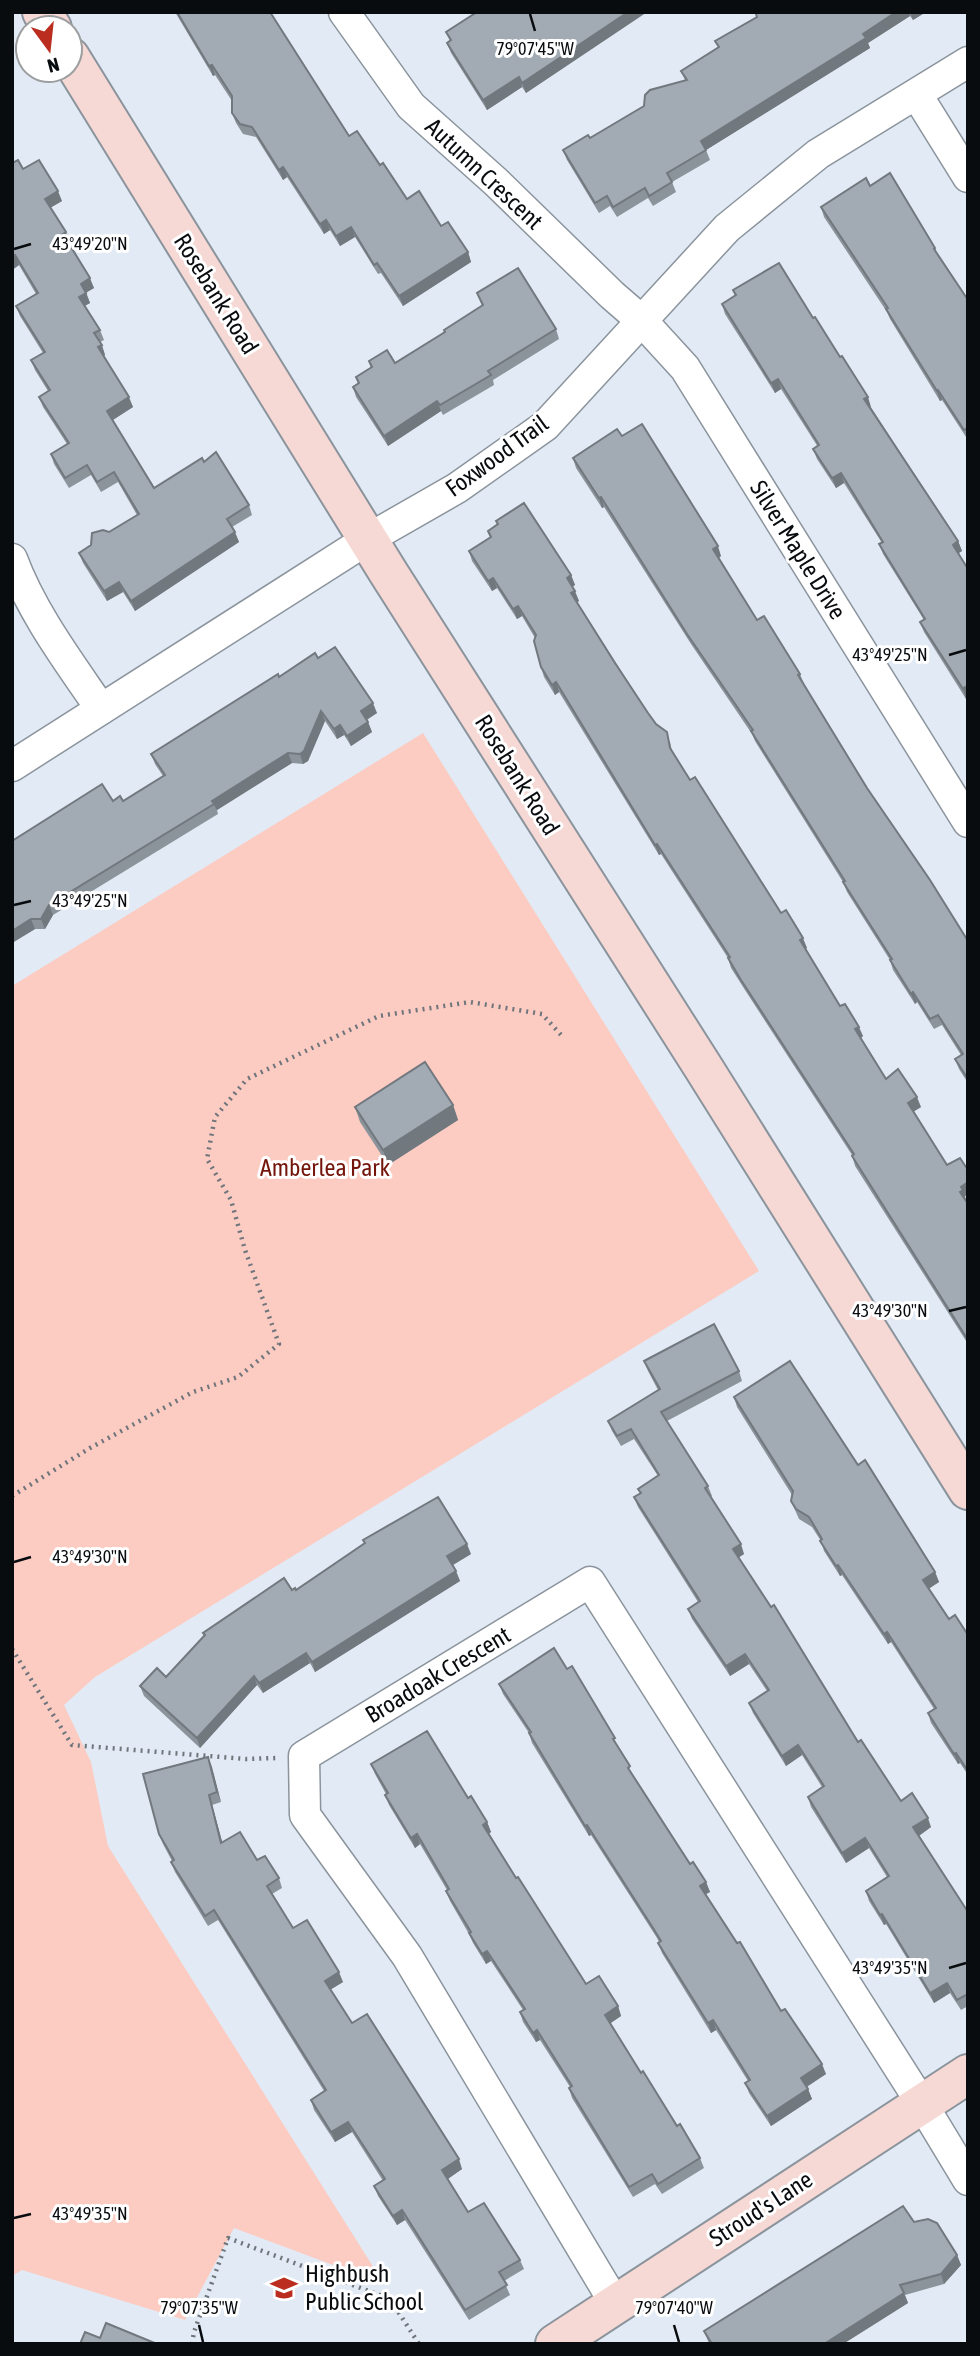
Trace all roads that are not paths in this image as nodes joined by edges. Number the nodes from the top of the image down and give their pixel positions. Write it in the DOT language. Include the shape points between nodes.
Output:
graph roads {
  1 [pos="356,16"];
  2 [pos="968,62"];
  3 [pos="84,80"];
  4 [pos="917,95"];
  5 [pos="968,177"];
  6 [pos="642,321"];
  7 [pos="368,540"];
  8 [pos="12,559"];
  9 [pos="101,709"];
  10 [pos="12,766"];
  11 [pos="968,822"];
  12 [pos="968,1490"];
  13 [pos="968,2074"];
  14 [pos="922,2104"];
  15 [pos="968,2180"];
  16 [pos="616,2305"];
  17 [pos="555,2344"];
  1 -- 6 [label="street, Autumn Crescent" via="411,106"];
  2 -- 4 [label="street, Foxwood Trail"];
  3 -- 7 [label="street, Rosebank Road"];
  4 -- 5 [label="street"];
  4 -- 6 [label="street, Foxwood Trail" via="818,154 727,228"];
  6 -- 7 [label="street, Foxwood Trail" via="545,426 457,488"];
  6 -- 11 [label="street, Silver Maple Drive" via="685,368"];
  7 -- 9 [label="street, Foxwood Trail"];
  7 -- 12 [label="street, Rosebank Road"];
  8 -- 9 [label="street" via="20,581"];
  9 -- 10 [label="street, Foxwood Trail"];
  13 -- 14 [label="street, Stroud's Lane"];
  14 -- 15 [label="street"];
  14 -- 16 [label="street, Stroud's Lane"];
  14 -- 16 [label="street, Broadoak Crescent" via="590,1582 304,1756 305,1815 407,1956"];
  16 -- 17 [label="street, Stroud's Lane"];
}
